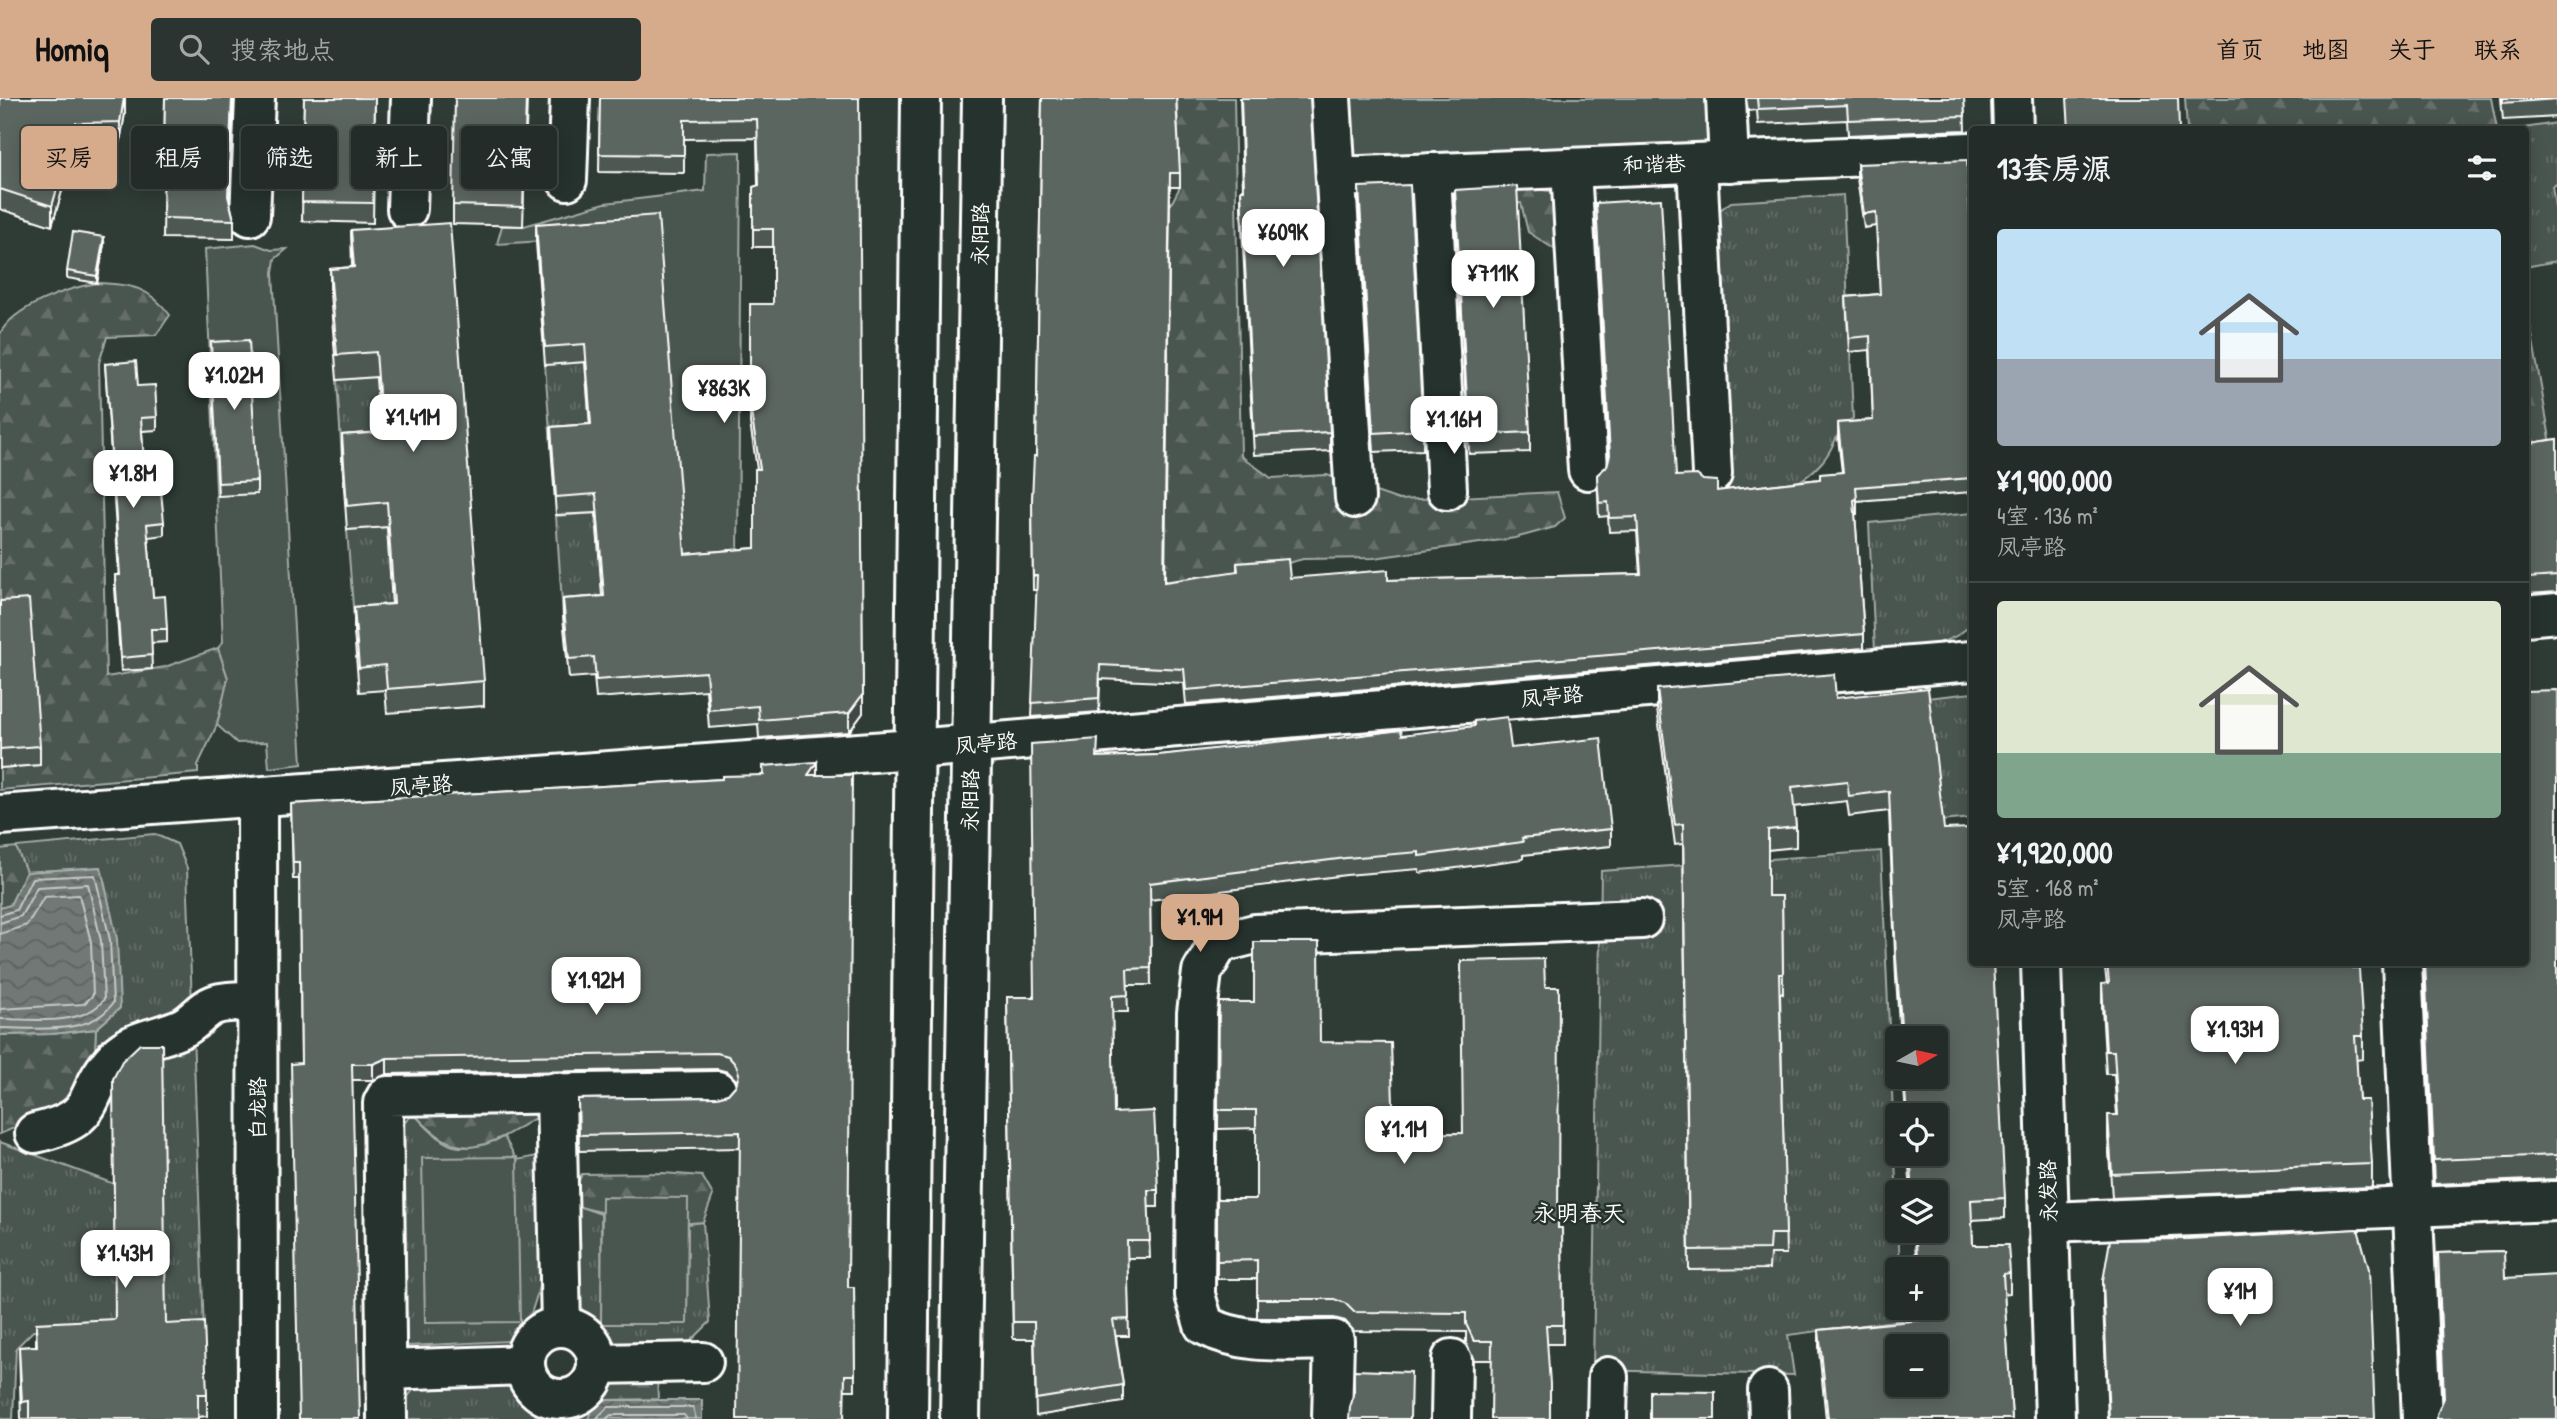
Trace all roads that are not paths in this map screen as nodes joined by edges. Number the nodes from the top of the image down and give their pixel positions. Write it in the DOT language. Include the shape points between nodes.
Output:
graph roads {
  1 [pos="255,98"];
  2 [pos="411,98"];
  3 [pos="570,98"];
  4 [pos="921,98"];
  5 [pos="982,98"];
  6 [pos="1331,98"];
  7 [pos="1726,98"];
  8 [pos="2012,98"];
  9 [pos="2013,126"];
  10 [pos="1969,152"];
  11 [pos="1713,162"];
  12 [pos="1571,168"];
  13 [pos="1430,173"];
  14 [pos="1335,177"];
  15 [pos="567,180"];
  16 [pos="407,209"];
  17 [pos="250,216"];
  18 [pos="1588,470"];
  19 [pos="1712,474"];
  20 [pos="1447,490"];
  21 [pos="1355,498"];
  22 [pos="2557,613"];
  23 [pos="2529,616"];
  24 [pos="1969,661"];
  25 [pos="971,744"];
  26 [pos="914,749"];
  27 [pos="257,797"];
  28 [pos="0,815"];
  29 [pos="1642,919"];
  30 [pos="2041,966"];
  31 [pos="2402,966"];
  32 [pos="257,1001"];
  33 [pos="717,1091"];
  34 [pos="556,1092"];
  35 [pos="35,1133"];
  36 [pos="2557,1201"];
  37 [pos="2413,1207"];
  38 [pos="2049,1222"];
  39 [pos="561,1327"];
  40 [pos="1452,1359"];
  41 [pos="704,1362"];
  42 [pos="597,1364"];
  43 [pos="525,1365"];
  44 [pos="387,1370"];
  45 [pos="1608,1377"];
  46 [pos="559,1409"];
  47 [pos="258,1419"];
  48 [pos="387,1419"];
  49 [pos="908,1419"];
  50 [pos="960,1419"];
  51 [pos="1332,1419"];
  52 [pos="1451,1419"];
  53 [pos="1607,1419"];
  54 [pos="2054,1419"];
  55 [pos="2422,1419"];
  1 -- 17 [label="street"];
  2 -- 16 [label="street"];
  3 -- 15 [label="street"];
  4 -- 26 [label="street"];
  5 -- 25 [label="street, 永阳路"];
  6 -- 14 [label="street"];
  7 -- 11 [label="street"];
  8 -- 9 [label="street"];
  10 -- 11 [label="street, 和谐巷"];
  11 -- 12 [label="street, 和谐巷"];
  11 -- 19 [label="street"];
  12 -- 13 [label="street, 和谐巷"];
  12 -- 18 [label="street"];
  13 -- 14 [label="street, 和谐巷"];
  13 -- 20 [label="street"];
  14 -- 21 [label="street"];
  22 -- 23 [label="street"];
  24 -- 25 [label="street, 凤亭路"];
  25 -- 26 [label="street, 凤亭路"];
  25 -- 50 [label="street, 永阳路"];
  26 -- 27 [label="street, 凤亭路"];
  26 -- 49 [label="street"];
  27 -- 28 [label="street, 凤亭路"];
  27 -- 32 [label="street, 白龙路"];
  29 -- 51 [label="street" via="1255,934 1219,943 1202,972 1197,1013 1195,1295 1204,1325 1219,1333 1244,1339 1334,1340"];
  30 -- 38 [label="street, 永发路"];
  31 -- 37 [label="street"];
  32 -- 35 [label="street" via="214,1005 187,1025 132,1045 116,1057 82,1114 64,1126"];
  32 -- 47 [label="street, 白龙路"];
  33 -- 34 [label="street"];
  34 -- 39 [label="street"];
  34 -- 44 [label="street" via="387,1096 383,1103"];
  36 -- 37 [label="street"];
  37 -- 38 [label="street"];
  37 -- 55 [label="street"];
  38 -- 54 [label="street, 永发路"];
  39 -- 42 [label="street" via="583,1334 591,1342"];
  39 -- 43 [label="street" via="549,1329 531,1343"];
  40 -- 52 [label="street"];
  41 -- 42 [label="street"];
  42 -- 46 [label="street" via="589,1387"];
  43 -- 44 [label="street"];
  43 -- 46 [label="street" via="534,1387"];
  44 -- 48 [label="street"];
  45 -- 53 [label="street"];
}
